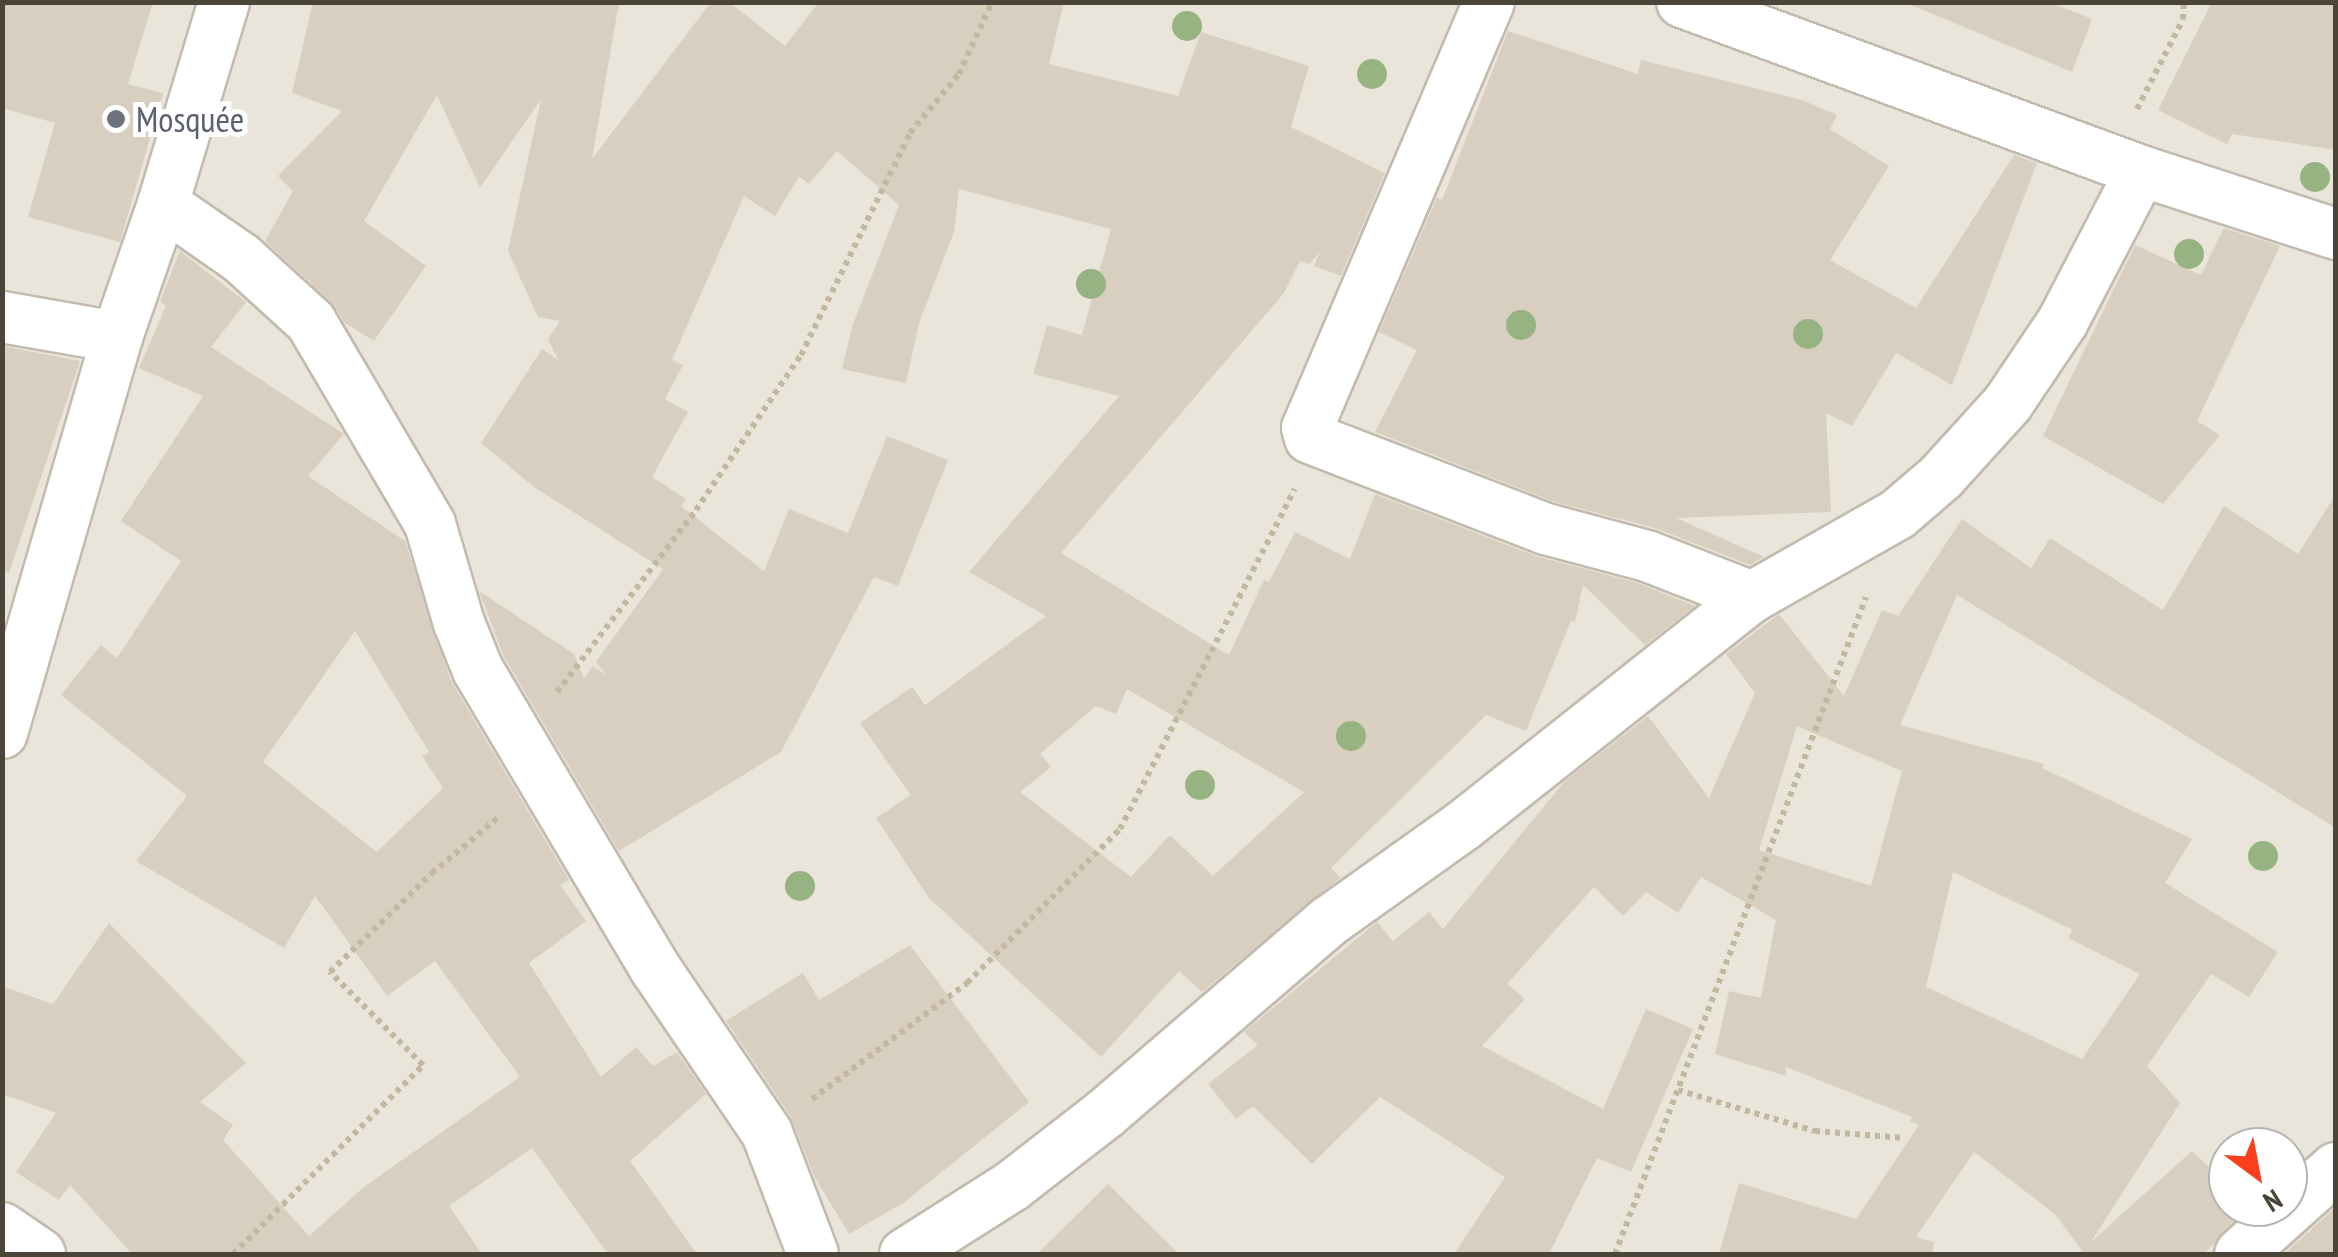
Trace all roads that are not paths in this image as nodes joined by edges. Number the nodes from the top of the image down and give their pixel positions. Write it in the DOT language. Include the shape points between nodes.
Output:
graph roads {
  1 [pos="224,2"];
  2 [pos="1489,2"];
  3 [pos="1682,2"];
  4 [pos="2141,171"];
  5 [pos="163,204"];
  6 [pos="2336,234"];
  7 [pos="2,316"];
  8 [pos="117,337"];
  9 [pos="1752,597"];
  10 [pos="2,732"];
  11 [pos="2336,1168"];
  12 [pos="2,1228"];
  13 [pos="40,1254"];
  14 [pos="813,1254"];
  15 [pos="905,1254"];
  16 [pos="2240,1254"];
  1 -- 5 [label="street"];
  2 -- 9 [label="street" via="1307,428 1318,443 1546,530 1647,556"];
  3 -- 4 [label="street"];
  4 -- 6 [label="street"];
  4 -- 9 [label="street" via="2064,322 2008,403 1941,477 1898,514"];
  5 -- 8 [label="street"];
  5 -- 14 [label="street" via="241,258 311,322 418,500 478,670 654,968 767,1133"];
  7 -- 8 [label="street"];
  8 -- 10 [label="street"];
  9 -- 15 [label="street" via="1464,825 1328,922 1075,1138"];
  11 -- 16 [label="street"];
  12 -- 13 [label="street"];
}
